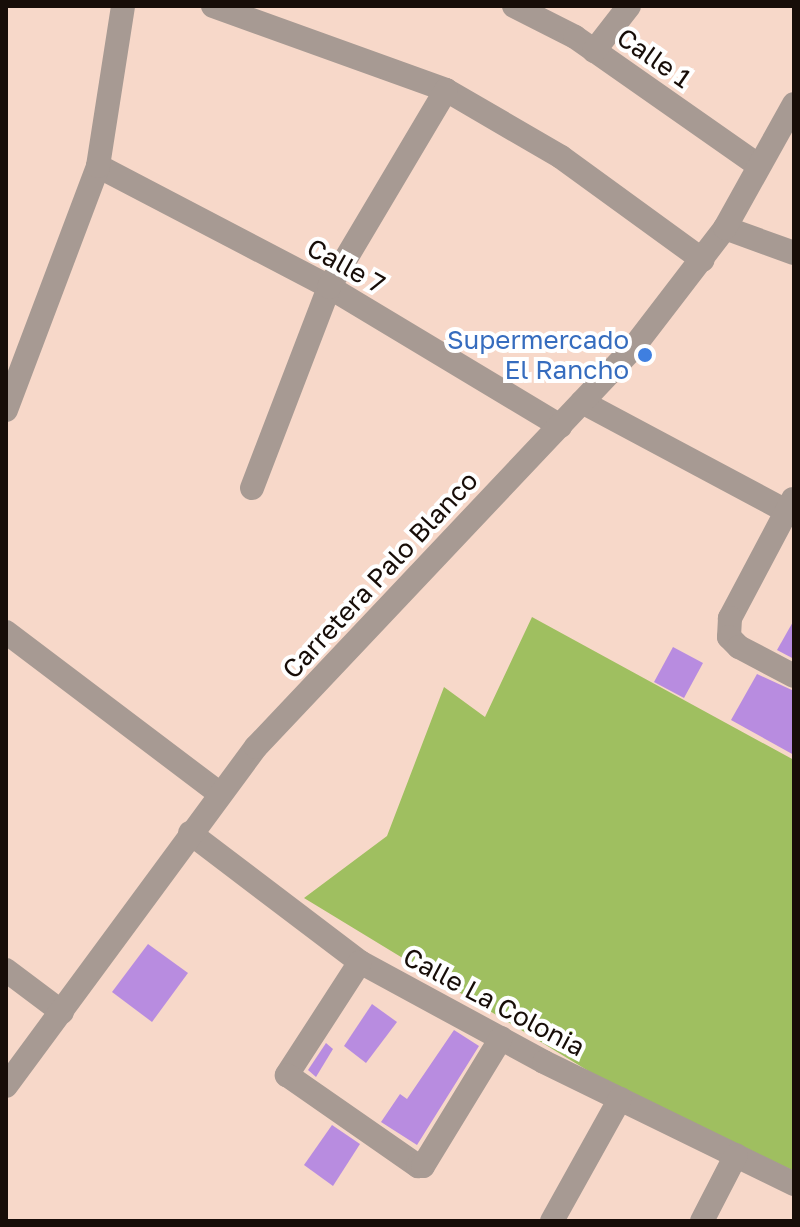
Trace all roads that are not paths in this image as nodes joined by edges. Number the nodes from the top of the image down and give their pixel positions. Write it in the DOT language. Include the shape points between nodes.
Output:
graph roads {
  1 [pos="123,6"];
  2 [pos="213,6"];
  3 [pos="514,6"];
  4 [pos="629,6"];
  5 [pos="594,51"];
  6 [pos="446,90"];
  7 [pos="794,104"];
  8 [pos="758,165"];
  9 [pos="98,166"];
  10 [pos="725,228"];
  11 [pos="794,253"];
  12 [pos="703,260"];
  13 [pos="329,287"];
  14 [pos="582,402"];
  15 [pos="6,410"];
  16 [pos="560,426"];
  17 [pos="252,488"];
  18 [pos="792,508"];
  19 [pos="6,632"];
  20 [pos="794,676"];
  21 [pos="220,794"];
  22 [pos="190,833"];
  23 [pos="360,962"];
  24 [pos="6,970"];
  25 [pos="62,1012"];
  26 [pos="501,1038"];
  27 [pos="6,1086"];
  28 [pos="620,1099"];
  29 [pos="736,1155"];
  30 [pos="794,1184"];
  31 [pos="552,1221"];
  32 [pos="702,1221"];
  1 -- 9 [label="street"];
  2 -- 6 [label="street"];
  3 -- 5 [label="street, Calle 1"];
  4 -- 5 [label="street"];
  5 -- 8 [label="street, Calle 1"];
  6 -- 12 [label="street" via="561,157"];
  6 -- 13 [label="street"];
  7 -- 8 [label="street, Carretera Palo Blanco"];
  8 -- 10 [label="street, Carretera Palo Blanco"];
  9 -- 13 [label="street, Calle 7"];
  9 -- 15 [label="street"];
  10 -- 11 [label="street"];
  10 -- 12 [label="street, Carretera Palo Blanco"];
  12 -- 14 [label="street, Carretera Palo Blanco"];
  13 -- 16 [label="street, Calle 7"];
  13 -- 17 [label="street"];
  14 -- 16 [label="street, Carretera Palo Blanco"];
  14 -- 18 [label="street"];
  16 -- 21 [label="street, Carretera Palo Blanco" via="256,747"];
  18 -- 20 [label="street" via="730,618 729,637"];
  19 -- 21 [label="street"];
  21 -- 22 [label="street, Carretera Palo Blanco"];
  22 -- 23 [label="street, Calle La Colonia"];
  22 -- 25 [label="street, Carretera Palo Blanco"];
  23 -- 26 [label="street, Calle La Colonia"];
  23 -- 26 [label="street" via="287,1075 418,1166 423,1166"];
  24 -- 25 [label="street"];
  25 -- 27 [label="street, Carretera Palo Blanco"];
  26 -- 28 [label="street, Calle La Colonia"];
  28 -- 29 [label="street, Calle La Colonia"];
  28 -- 31 [label="street"];
  29 -- 30 [label="street, Calle La Colonia"];
  29 -- 32 [label="street"];
}
